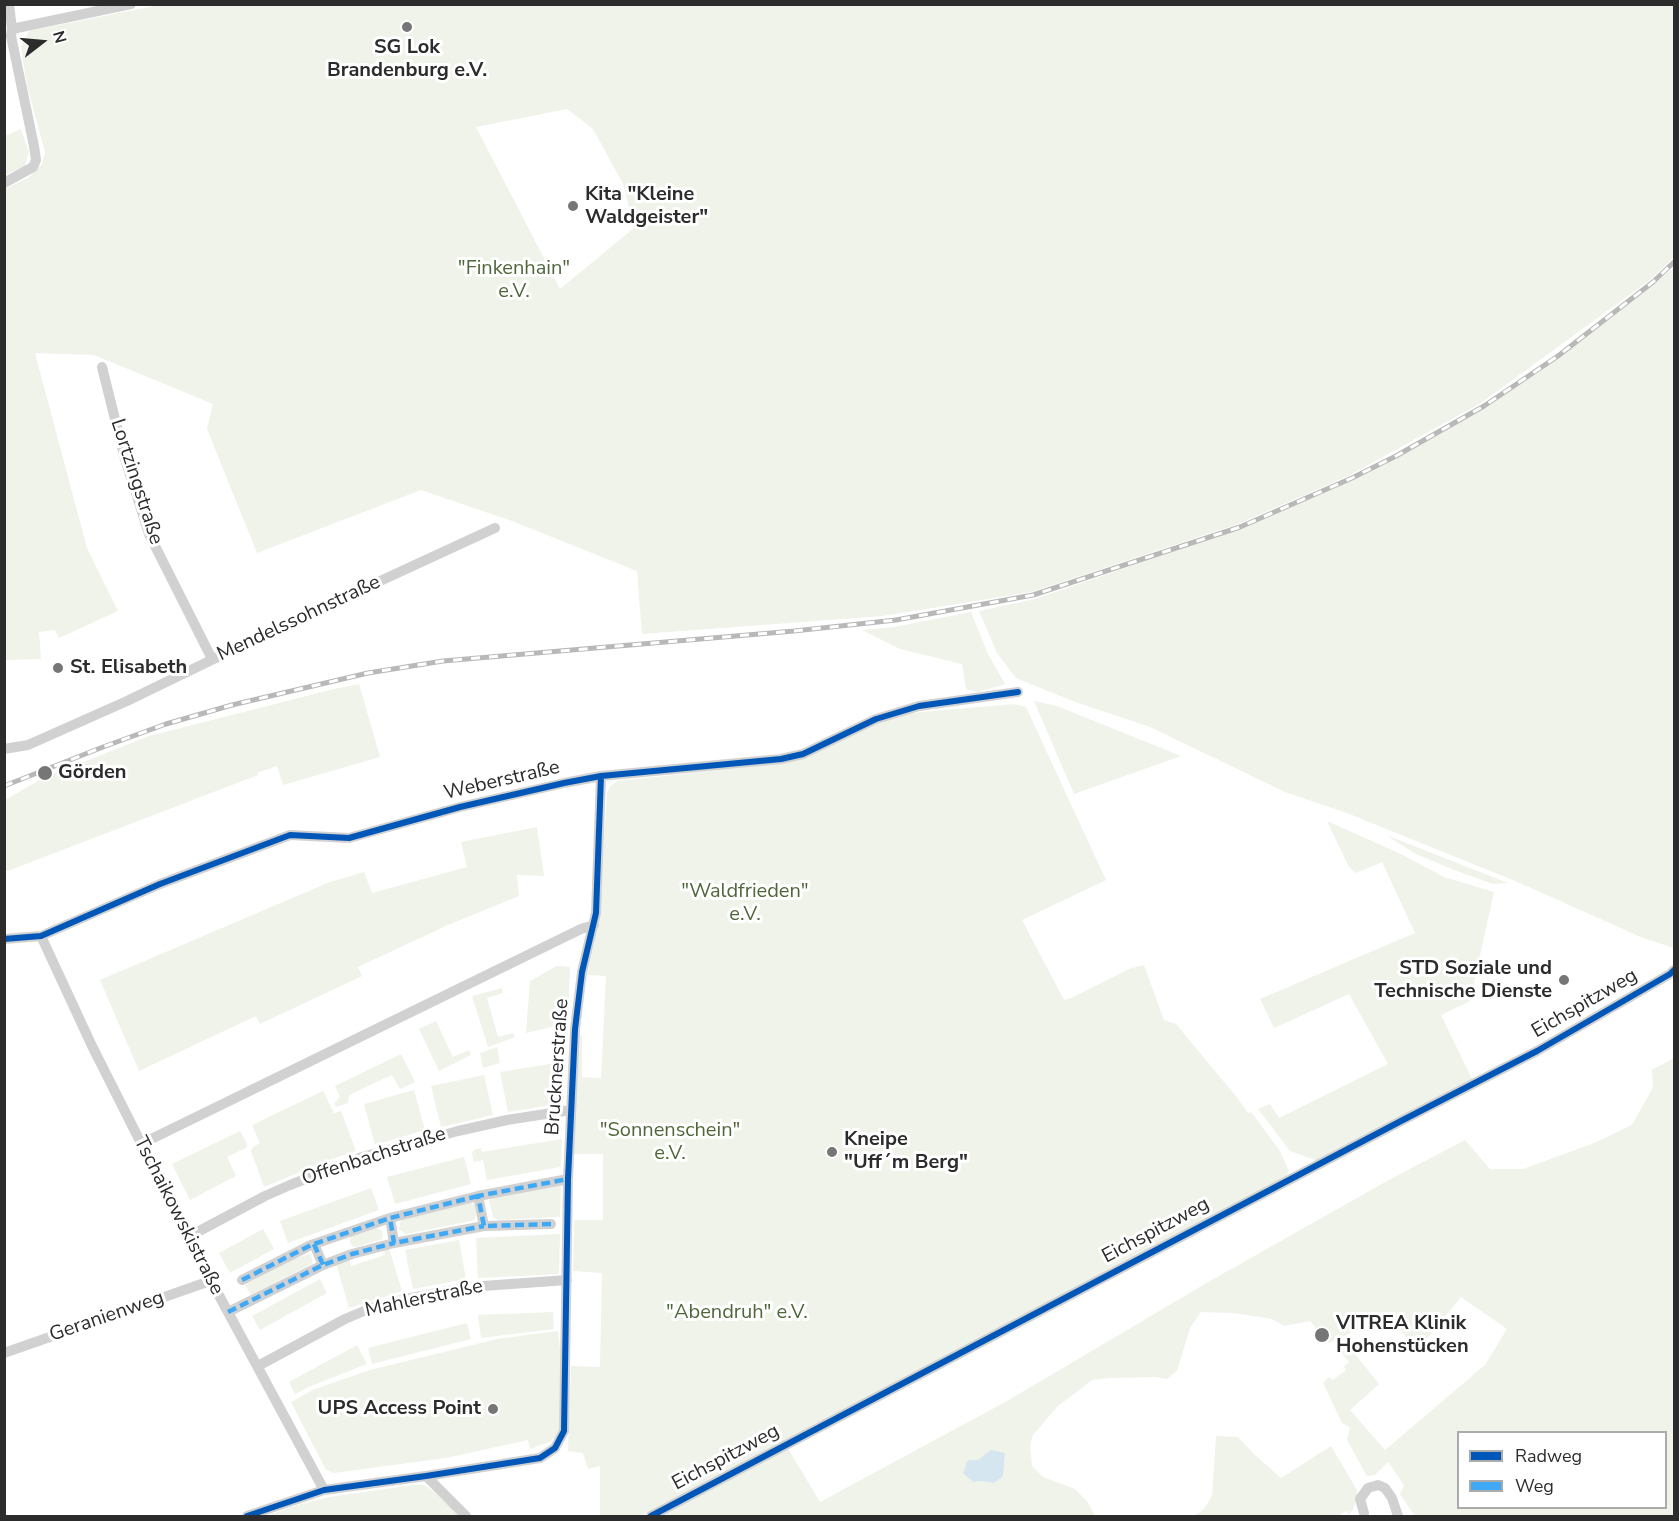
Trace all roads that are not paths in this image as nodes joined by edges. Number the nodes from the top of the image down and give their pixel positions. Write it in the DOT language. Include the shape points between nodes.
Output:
graph roads {
  1 [pos="9,4"];
  2 [pos="131,4"];
  3 [pos="12,29"];
  4 [pos="4,183"];
  5 [pos="102,367"];
  6 [pos="495,528"];
  7 [pos="212,659"];
  8 [pos="1018,692"];
  9 [pos="4,749"];
  10 [pos="602,776"];
  11 [pos="594,925"];
  12 [pos="41,936"];
  13 [pos="4,939"];
  14 [pos="1674,970"];
  15 [pos="571,1110"];
  16 [pos="141,1144"];
  17 [pos="568,1179"];
  18 [pos="477,1196"];
  19 [pos="390,1218"];
  20 [pos="551,1224"];
  21 [pos="484,1226"];
  22 [pos="188,1237"];
  23 [pos="394,1243"];
  24 [pos="314,1244"];
  25 [pos="323,1265"];
  26 [pos="242,1280"];
  27 [pos="567,1280"];
  28 [pos="210,1281"];
  29 [pos="228,1312"];
  30 [pos="4,1353"];
  31 [pos="258,1366"];
  32 [pos="426,1476"];
  33 [pos="324,1490"];
  34 [pos="1364,1515"];
  35 [pos="247,1516"];
  36 [pos="466,1516"];
  37 [pos="651,1516"];
  38 [pos="1398,1516"];
  1 -- 3 [label="street"];
  2 -- 3 [label="street"];
  3 -- 4 [label="street" via="36,160 33,167"];
  5 -- 7 [label="street, Lortzingstraße" via="149,534"];
  6 -- 7 [label="street, Mendelssohnstraße"];
  7 -- 9 [label="street, Mendelssohnstraße" via="28,746"];
  8 -- 10 [label="street, Weberstraße" via="920,706 781,759"];
  10 -- 11 [label="street, Brucknerstraße"];
  10 -- 12 [label="street, Weberstraße" via="460,807 349,838 290,835 160,884"];
  11 -- 15 [label="street, Brucknerstraße" via="582,972"];
  11 -- 16 [label="street"];
  12 -- 13 [label="street, Weberstraße"];
  12 -- 16 [label="street, Tschaikowskistraße"];
  14 -- 37 [label="street, Eichspitzweg" via="1537,1051"];
  15 -- 17 [label="street, Brucknerstraße"];
  15 -- 22 [label="street, Offenbachstraße" via="458,1131 362,1157 265,1196"];
  16 -- 22 [label="street, Tschaikowskistraße"];
  17 -- 18 [label="street"];
  17 -- 27 [label="street, Brucknerstraße"];
  18 -- 19 [label="street"];
  18 -- 21 [label="street"];
  19 -- 23 [label="street"];
  19 -- 24 [label="street"];
  20 -- 21 [label="street"];
  21 -- 23 [label="street"];
  22 -- 28 [label="street, Tschaikowskistraße"];
  23 -- 25 [label="street"];
  24 -- 25 [label="street"];
  24 -- 26 [label="street"];
  25 -- 29 [label="street"];
  27 -- 31 [label="street, Mahlerstraße" via="469,1287 378,1306 345,1318"];
  27 -- 32 [label="street, Brucknerstraße" via="564,1431 555,1448 540,1458"];
  28 -- 29 [label="street, Tschaikowskistraße"];
  28 -- 30 [label="street, Geranienweg"];
  29 -- 31 [label="street, Tschaikowskistraße"];
  31 -- 33 [label="street, Tschaikowskistraße"];
  32 -- 33 [label="street, Brucknerstraße"];
  32 -- 36 [label="street"];
  33 -- 35 [label="street, Brucknerstraße"];
  34 -- 38 [label="street" via="1360,1499 1368,1488 1378,1485 1392,1498"];
}
